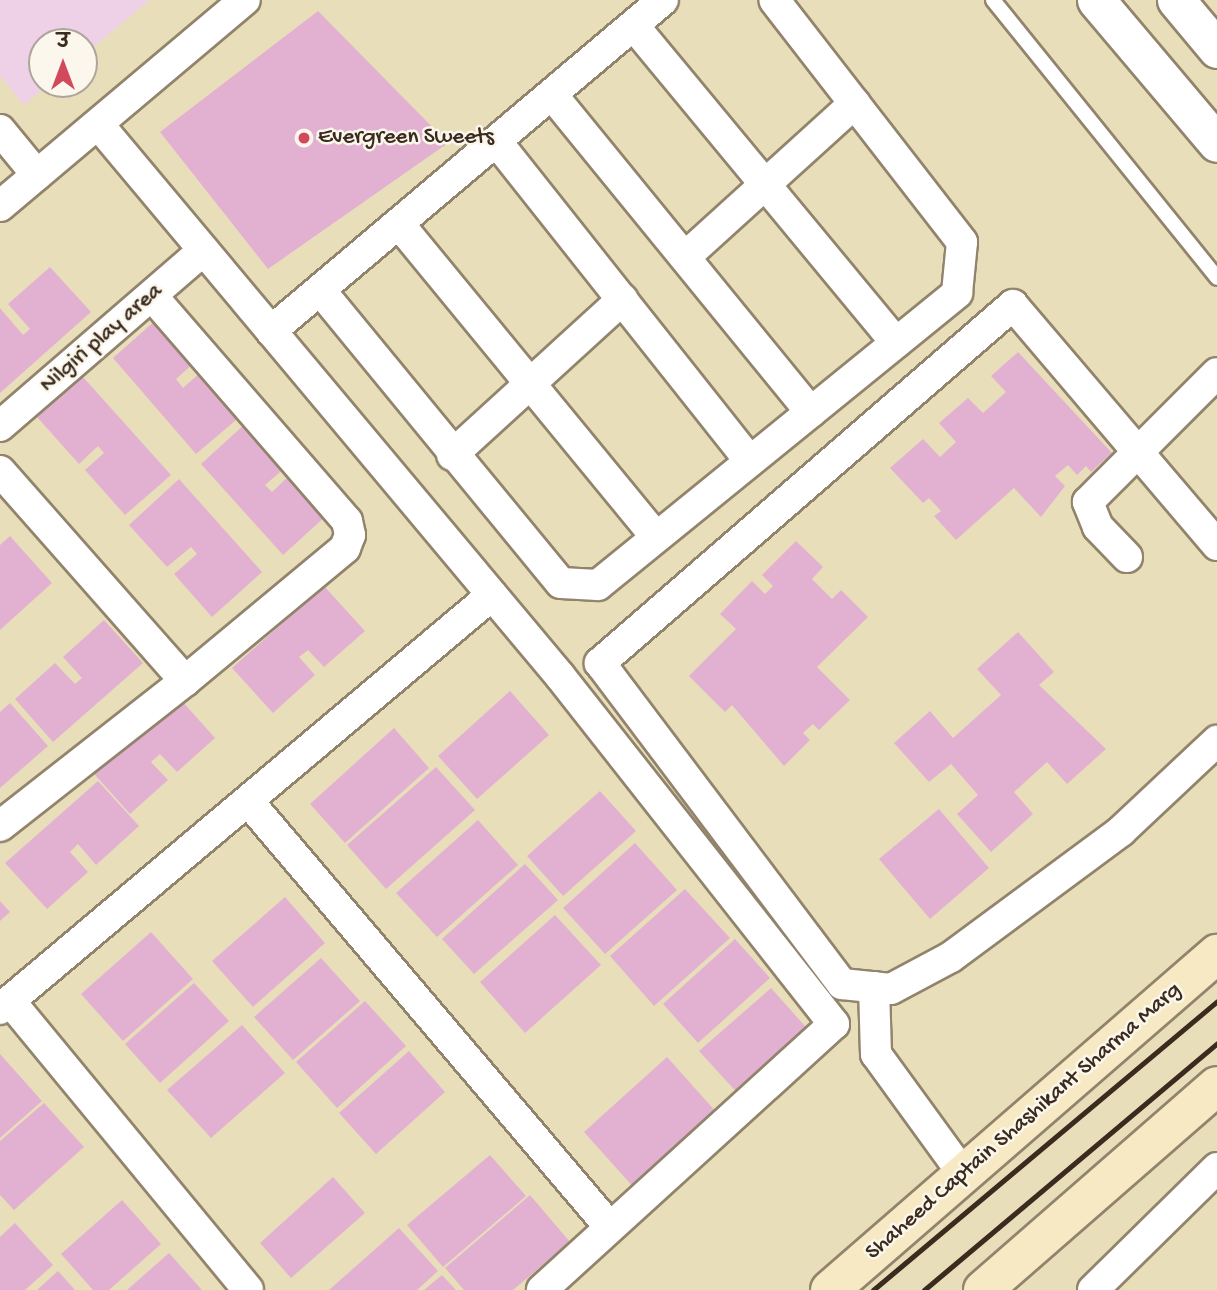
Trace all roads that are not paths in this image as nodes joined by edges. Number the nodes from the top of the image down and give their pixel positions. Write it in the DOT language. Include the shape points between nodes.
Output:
graph roads {
  1 [pos="245,0"];
  2 [pos="663,0"];
  3 [pos="775,0"];
  4 [pos="993,0"];
  5 [pos="1096,0"];
  6 [pos="1176,0"];
  7 [pos="634,26"];
  8 [pos="1217,49"];
  9 [pos="553,96"];
  10 [pos="855,103"];
  11 [pos="98,124"];
  12 [pos="0,130"];
  13 [pos="497,142"];
  14 [pos="1217,144"];
  15 [pos="37,175"];
  16 [pos="765,185"];
  17 [pos="0,206"];
  18 [pos="399,224"];
  19 [pos="204,250"];
  20 [pos="685,257"];
  21 [pos="1217,278"];
  22 [pos="320,290"];
  23 [pos="153,297"];
  24 [pos="623,299"];
  25 [pos="271,331"];
  26 [pos="896,343"];
  27 [pos="1217,373"];
  28 [pos="530,384"];
  29 [pos="811,412"];
  30 [pos="0,426"];
  31 [pos="1139,451"];
  32 [pos="453,455"];
  33 [pos="750,461"];
  34 [pos="0,471"];
  35 [pos="656,537"];
  36 [pos="1217,545"];
  37 [pos="1127,557"];
  38 [pos="492,595"];
  39 [pos="185,681"];
  40 [pos="1217,741"];
  41 [pos="248,801"];
  42 [pos="0,826"];
  43 [pos="1217,954"];
  44 [pos="874,987"];
  45 [pos="5,1005"];
  46 [pos="1217,1086"];
  47 [pos="1217,1168"];
  48 [pos="964,1175"];
  49 [pos="609,1226"];
  50 [pos="248,1290"];
  51 [pos="542,1290"];
  52 [pos="830,1290"];
  53 [pos="983,1290"];
  54 [pos="1093,1290"];
  1 -- 11 [label="street"];
  2 -- 7 [label="street"];
  3 -- 10 [label="street"];
  4 -- 21 [label="lane"];
  5 -- 14 [label="street"];
  6 -- 8 [label="street"];
  7 -- 9 [label="street"];
  7 -- 16 [label="street"];
  9 -- 13 [label="street"];
  9 -- 20 [label="street"];
  10 -- 16 [label="street"];
  10 -- 26 [label="street" via="962,242 957,293"];
  11 -- 15 [label="street"];
  11 -- 19 [label="street"];
  12 -- 15 [label="street"];
  13 -- 18 [label="street"];
  13 -- 24 [label="street"];
  15 -- 17 [label="street"];
  16 -- 20 [label="street"];
  16 -- 26 [label="street"];
  18 -- 22 [label="street"];
  18 -- 28 [label="street"];
  19 -- 23 [label="street, Nilgiri play area"];
  19 -- 25 [label="street"];
  20 -- 29 [label="street"];
  22 -- 25 [label="street"];
  22 -- 32 [label="street"];
  23 -- 30 [label="street, Nilgiri play area"];
  23 -- 39 [label="street" via="347,521 350,535 345,548"];
  24 -- 28 [label="street"];
  24 -- 33 [label="street"];
  25 -- 38 [label="street"];
  26 -- 29 [label="street"];
  27 -- 31 [label="street"];
  28 -- 32 [label="street"];
  28 -- 35 [label="street"];
  29 -- 33 [label="street"];
  31 -- 36 [label="street"];
  31 -- 37 [label="street" via="1088,502 1098,527"];
  31 -- 44 [label="street" via="1013,305 600,663 842,984"];
  32 -- 35 [label="street" via="561,583 598,585"];
  33 -- 35 [label="street"];
  34 -- 39 [label="street"];
  38 -- 41 [label="street"];
  38 -- 49 [label="street" via="834,1024"];
  39 -- 42 [label="street"];
  40 -- 44 [label="street" via="1121,831 951,957 891,989"];
  41 -- 45 [label="street"];
  41 -- 49 [label="street"];
  43 -- 48 [label="main road, Shaheed Captain Shashikant Sharma Marg"];
  44 -- 48 [label="street" via="876,1054"];
  45 -- 50 [label="street"];
  46 -- 53 [label="main road"];
  47 -- 54 [label="street"];
  48 -- 52 [label="main road, Shaheed Captain Shashikant Sharma Marg"];
  49 -- 51 [label="street"];
}
